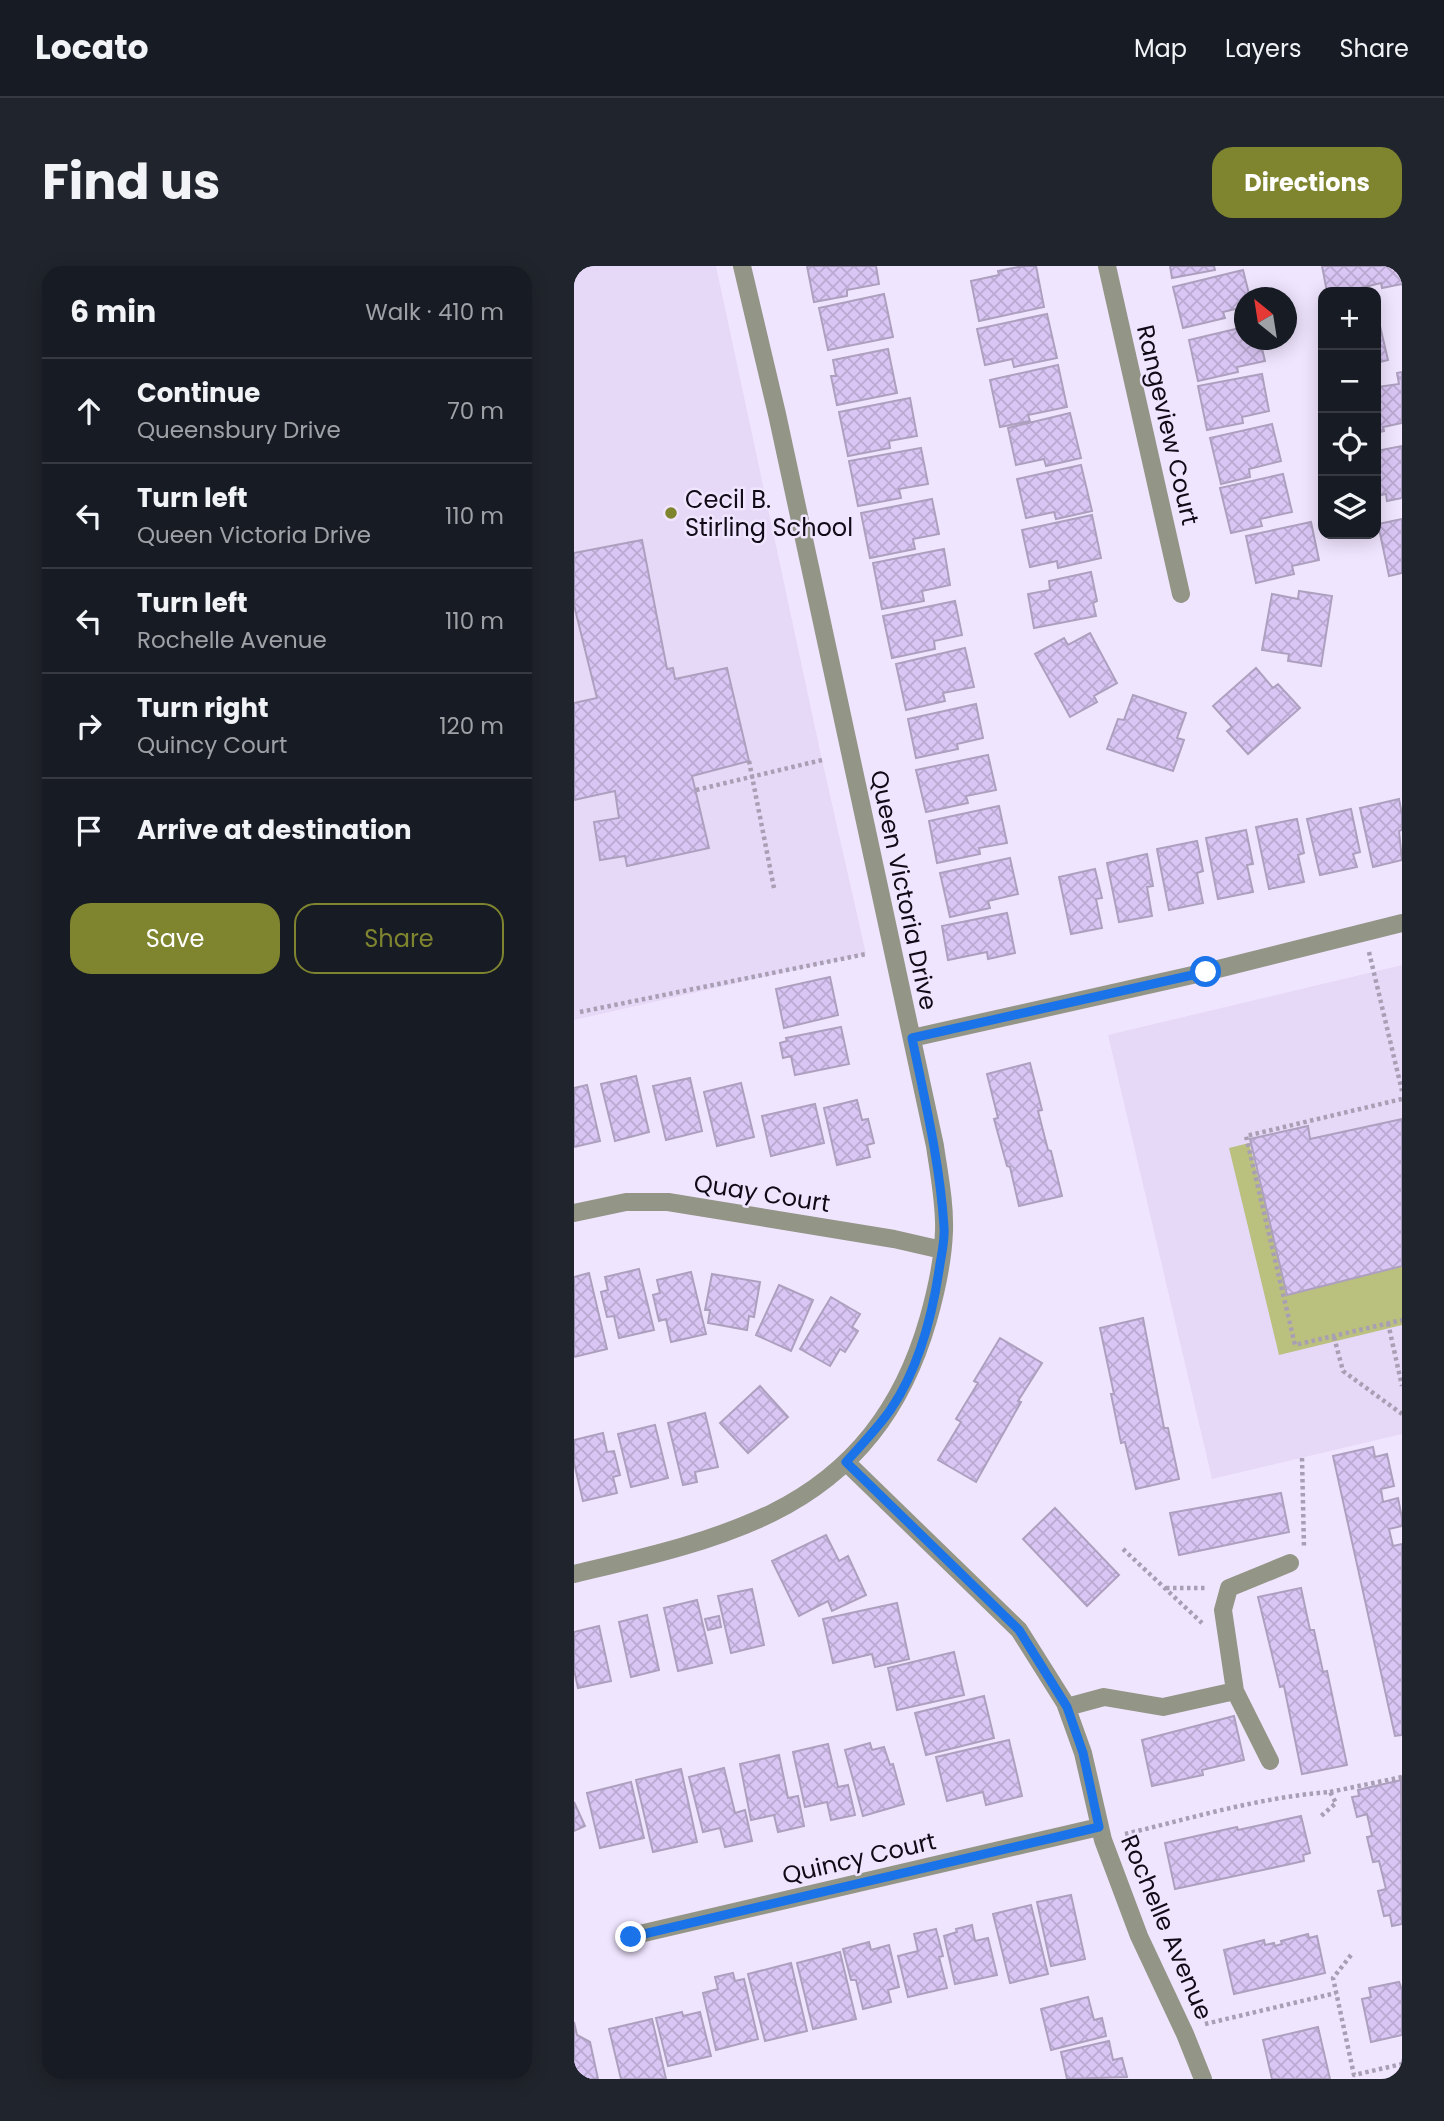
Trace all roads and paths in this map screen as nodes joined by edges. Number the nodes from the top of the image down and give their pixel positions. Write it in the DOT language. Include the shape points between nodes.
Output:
graph roads {
  1 [pos="742,266"];
  2 [pos="1107,266"];
  3 [pos="1181,594"];
  4 [pos="822,760"];
  5 [pos="749,761"];
  6 [pos="752,777"];
  7 [pos="696,790"];
  8 [pos="774,888"];
  9 [pos="1402,923"];
  10 [pos="1365,933"];
  11 [pos="866,954"];
  12 [pos="580,1012"];
  13 [pos="912,1038"];
  14 [pos="1399,1074"];
  15 [pos="1402,1091"];
  16 [pos="1402,1099"];
  17 [pos="574,1213"];
  18 [pos="942,1250"];
  19 [pos="1402,1320"];
  20 [pos="1388,1323"];
  21 [pos="1334,1337"];
  22 [pos="1402,1386"];
  23 [pos="1402,1414"];
  24 [pos="1302,1458"];
  25 [pos="846,1462"];
  26 [pos="1123,1549"];
  27 [pos="1290,1563"];
  28 [pos="574,1574"];
  29 [pos="1165,1588"];
  30 [pos="1229,1588"];
  31 [pos="1228,1647"];
  32 [pos="1236,1691"];
  33 [pos="1067,1707"];
  34 [pos="1270,1761"];
  35 [pos="1402,1777"];
  36 [pos="1330,1792"];
  37 [pos="1320,1817"];
  38 [pos="1101,1833"];
  39 [pos="631,1937"];
  40 [pos="1351,1955"];
  41 [pos="1336,1993"];
  42 [pos="1185,2034"];
  43 [pos="1402,2064"];
  44 [pos="1203,2079"];
  1 -- 13 [label="street, Queen Victoria Drive"];
  2 -- 3 [label="street, Rangeview Court"];
  4 -- 6 [label="path"];
  5 -- 6 [label="path"];
  6 -- 7 [label="path"];
  6 -- 8 [label="path"];
  9 -- 10 [label="street"];
  10 -- 13 [label="street"];
  10 -- 14 [label="path"];
  11 -- 12 [label="path"];
  13 -- 18 [label="street, Queen Victoria Drive" via="935,1146"];
  14 -- 15 [label="path"];
  16 -- 21 [label="path" via="1246,1136 1295,1345"];
  17 -- 18 [label="street, Quay Court" via="626,1202 668,1202"];
  18 -- 25 [label="street, Queen Victoria Drive" via="937,1290 903,1388"];
  19 -- 20 [label="path"];
  20 -- 21 [label="path"];
  20 -- 22 [label="path"];
  21 -- 23 [label="path" via="1343,1371"];
  24 -- 27 [label="path" via="1305,1558"];
  25 -- 28 [label="street, Queen Victoria Drive" via="811,1491 772,1513 711,1538"];
  25 -- 33 [label="street, Rochelle Avenue" via="1019,1630"];
  26 -- 29 [label="path"];
  27 -- 30 [label="street"];
  29 -- 30 [label="path"];
  29 -- 31 [label="path"];
  30 -- 31 [label="street" via="1223,1610"];
  31 -- 32 [label="street"];
  32 -- 33 [label="street" via="1163,1707 1104,1697"];
  32 -- 34 [label="street"];
  33 -- 38 [label="street, Rochelle Avenue"];
  35 -- 36 [label="path"];
  36 -- 37 [label="path" via="1336,1803"];
  36 -- 38 [label="path"];
  38 -- 39 [label="street, Quincy Court"];
  38 -- 42 [label="street, Rochelle Avenue" via="1139,1936"];
  40 -- 41 [label="path" via="1333,1978"];
  41 -- 42 [label="path" via="1204,2024"];
  41 -- 43 [label="path" via="1354,2075"];
  42 -- 44 [label="street, Rochelle Avenue"];
}
